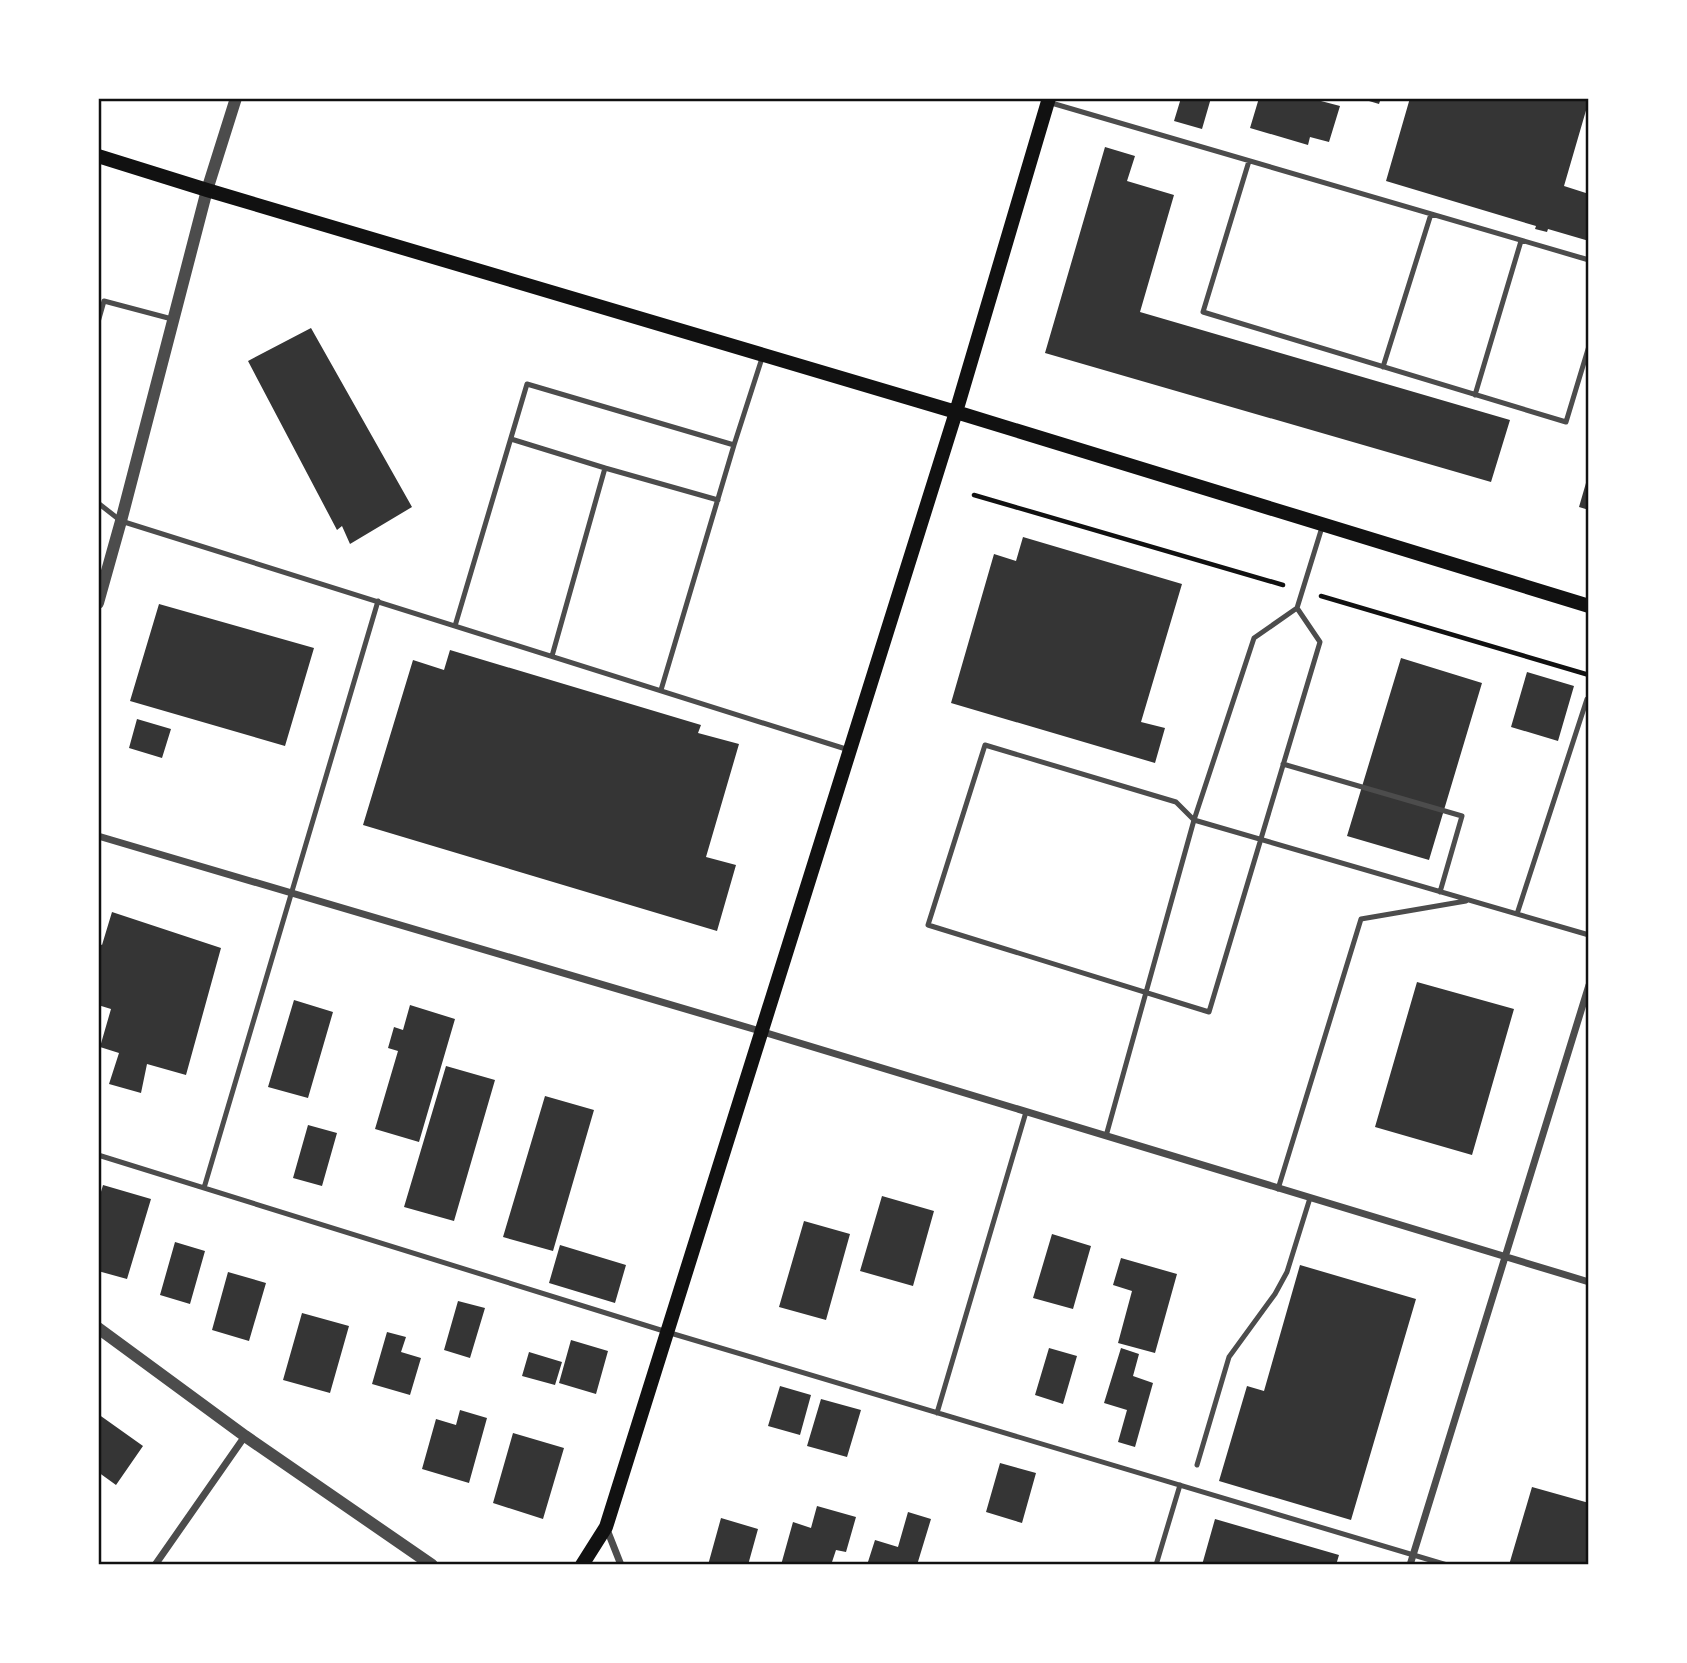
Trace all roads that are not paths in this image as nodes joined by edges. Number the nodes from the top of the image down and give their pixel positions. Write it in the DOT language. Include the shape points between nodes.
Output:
graph roads {
  1 [pos="236,98"];
  2 [pos="1049,100"];
  3 [pos="98,156"];
  4 [pos="1249,161"];
  5 [pos="207,190"];
  6 [pos="1431,214"];
  7 [pos="1521,240"];
  8 [pos="1589,261"];
  9 [pos="174,319"];
  10 [pos="98,322"];
  11 [pos="1589,346"];
  12 [pos="763,355"];
  13 [pos="1383,366"];
  14 [pos="1475,394"];
  15 [pos="956,412"];
  16 [pos="511,439"];
  17 [pos="734,445"];
  18 [pos="605,468"];
  19 [pos="718,500"];
  20 [pos="98,503"];
  21 [pos="121,521"];
  22 [pos="1323,524"];
  23 [pos="377,601"];
  24 [pos="98,603"];
  25 [pos="1589,606"];
  26 [pos="1297,608"];
  27 [pos="455,626"];
  28 [pos="552,656"];
  29 [pos="661,690"];
  30 [pos="1587,699"];
  31 [pos="849,750"];
  32 [pos="1283,764"];
  33 [pos="1194,820"];
  34 [pos="98,836"];
  35 [pos="1260,840"];
  36 [pos="1440,892"];
  37 [pos="291,893"];
  38 [pos="1469,900"];
  39 [pos="1517,914"];
  40 [pos="1589,935"];
  41 [pos="1589,985"];
  42 [pos="1146,993"];
  43 [pos="760,1031"];
  44 [pos="1026,1112"];
  45 [pos="1106,1136"];
  46 [pos="98,1155"];
  47 [pos="204,1188"];
  48 [pos="1278,1189"];
  49 [pos="1310,1198"];
  50 [pos="1505,1258"];
  51 [pos="1589,1282"];
  52 [pos="98,1328"];
  53 [pos="667,1332"];
  54 [pos="937,1413"];
  55 [pos="245,1436"];
  56 [pos="1197,1465"];
  57 [pos="1180,1485"];
  58 [pos="606,1527"];
  59 [pos="1413,1555"];
  60 [pos="155,1565"];
  61 [pos="432,1565"];
  62 [pos="582,1565"];
  63 [pos="621,1565"];
  64 [pos="1156,1565"];
  65 [pos="1410,1565"];
  66 [pos="1447,1565"];
  1 -- 5 [label="street"];
  2 -- 4 [label="lane"];
  2 -- 15 [label="main road"];
  3 -- 5 [label="main road"];
  4 -- 6 [label="lane"];
  4 -- 13 [label="lane" via="1203,312"];
  5 -- 9 [label="street"];
  5 -- 12 [label="main road"];
  6 -- 7 [label="lane"];
  6 -- 13 [label="lane"];
  7 -- 8 [label="lane"];
  7 -- 14 [label="lane"];
  9 -- 10 [label="lane" via="104,301"];
  9 -- 21 [label="street"];
  11 -- 14 [label="lane" via="1566,422"];
  12 -- 15 [label="main road"];
  12 -- 17 [label="lane"];
  13 -- 14 [label="lane"];
  15 -- 22 [label="main road"];
  15 -- 31 [label="main road"];
  16 -- 17 [label="lane" via="527,384"];
  16 -- 18 [label="lane"];
  16 -- 27 [label="lane"];
  17 -- 19 [label="lane"];
  18 -- 19 [label="lane"];
  18 -- 28 [label="lane"];
  19 -- 29 [label="lane"];
  20 -- 21 [label="lane"];
  21 -- 23 [label="lane"];
  21 -- 24 [label="street"];
  22 -- 25 [label="main road"];
  22 -- 26 [label="lane"];
  23 -- 27 [label="lane"];
  23 -- 37 [label="lane"];
  26 -- 32 [label="lane" via="1320,642"];
  26 -- 33 [label="lane" via="1254,638"];
  27 -- 28 [label="lane"];
  28 -- 29 [label="lane"];
  29 -- 31 [label="lane"];
  30 -- 39 [label="lane"];
  31 -- 43 [label="main road"];
  32 -- 35 [label="lane"];
  32 -- 36 [label="lane" via="1462,816"];
  33 -- 35 [label="lane"];
  33 -- 42 [label="lane"];
  33 -- 42 [label="lane" via="1176,802 985,745 928,925"];
  34 -- 37 [label="street"];
  35 -- 36 [label="lane"];
  35 -- 42 [label="lane" via="1209,1012"];
  36 -- 38 [label="lane"];
  37 -- 43 [label="street"];
  37 -- 47 [label="lane"];
  38 -- 39 [label="lane"];
  38 -- 48 [label="lane" via="1361,919"];
  39 -- 40 [label="lane"];
  41 -- 50 [label="street"];
  42 -- 45 [label="lane"];
  43 -- 44 [label="street"];
  43 -- 53 [label="main road"];
  44 -- 45 [label="street"];
  44 -- 54 [label="lane"];
  45 -- 48 [label="street"];
  46 -- 47 [label="lane"];
  47 -- 53 [label="lane"];
  48 -- 49 [label="street"];
  49 -- 50 [label="street"];
  49 -- 56 [label="lane" via="1287,1272 1229,1357"];
  50 -- 51 [label="street"];
  50 -- 59 [label="street"];
  52 -- 55 [label="street"];
  53 -- 54 [label="lane"];
  53 -- 58 [label="main road"];
  54 -- 57 [label="lane"];
  55 -- 60 [label="street"];
  55 -- 61 [label="street"];
  57 -- 59 [label="lane"];
  57 -- 64 [label="lane"];
  58 -- 62 [label="main road"];
  58 -- 63 [label="street"];
  59 -- 65 [label="street"];
  59 -- 66 [label="lane"];
}
